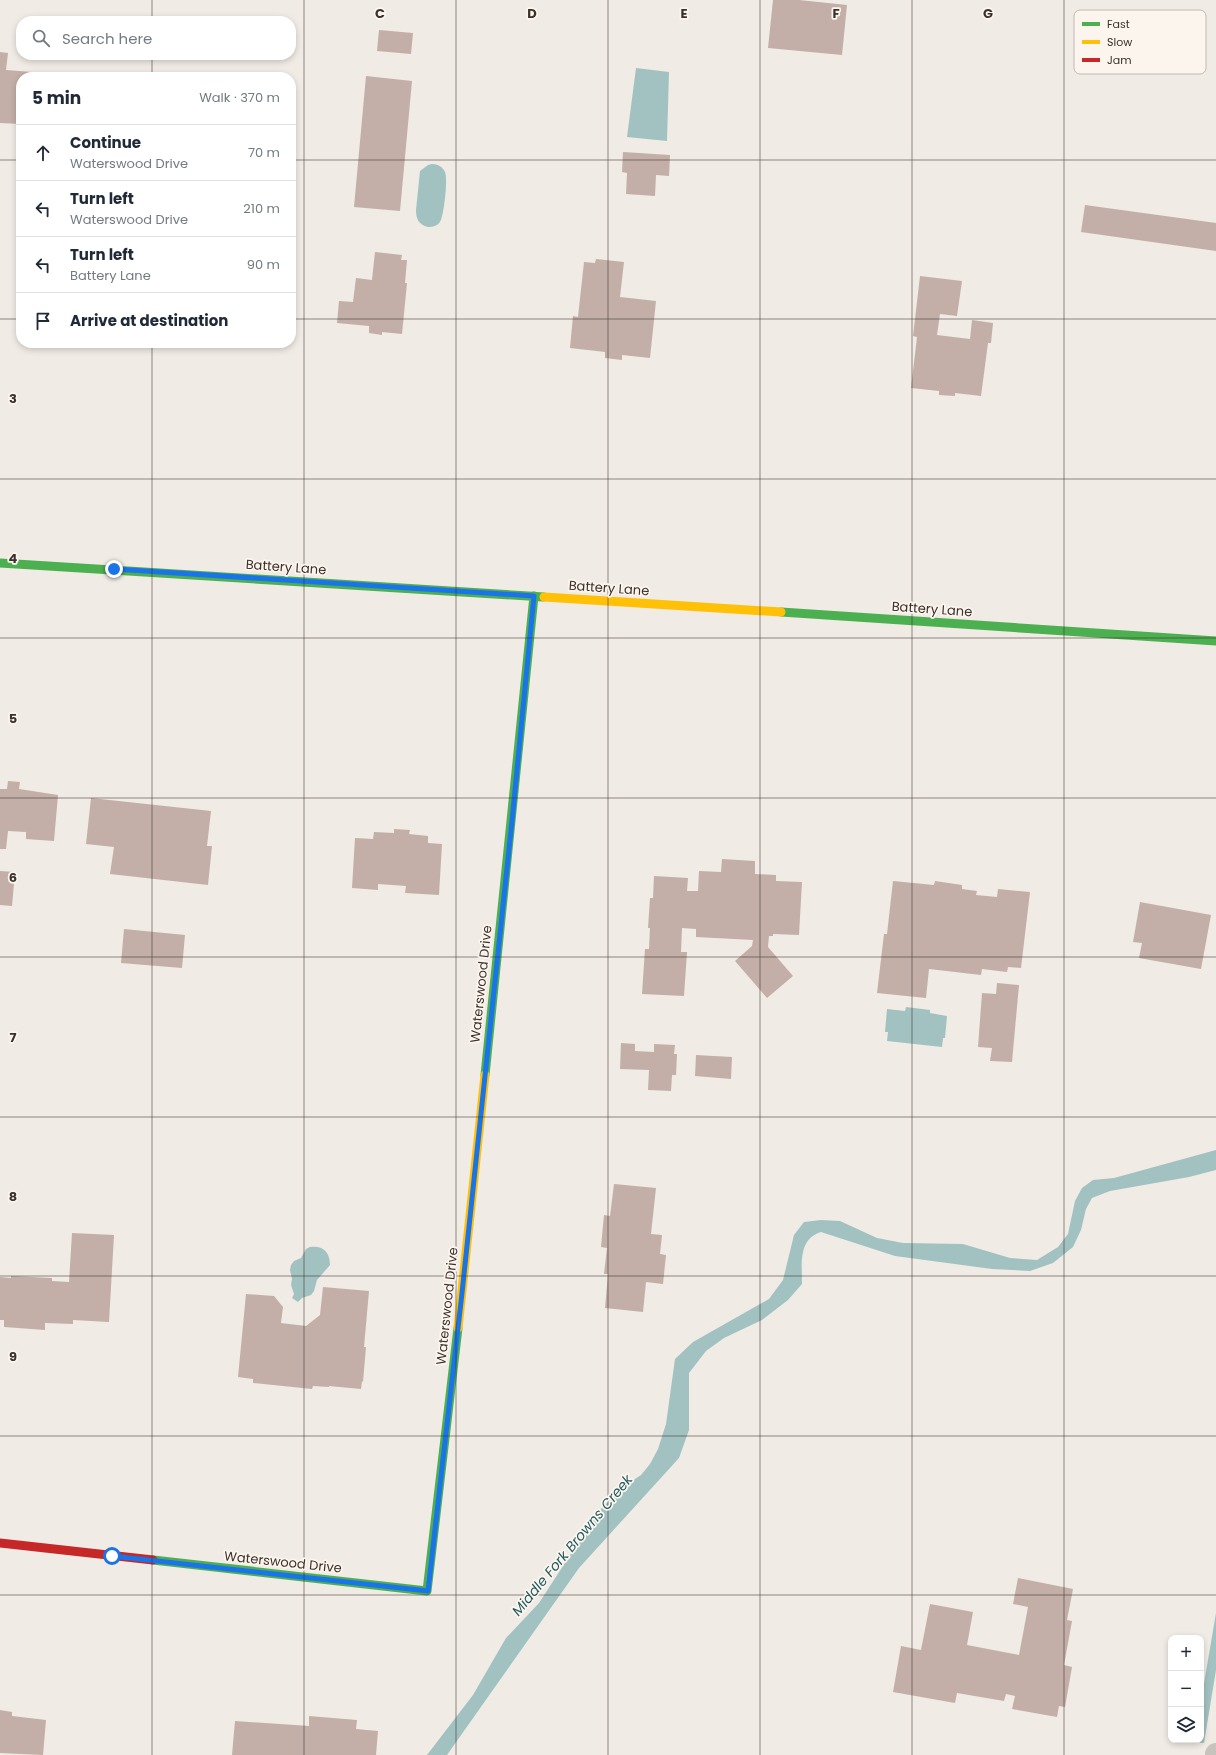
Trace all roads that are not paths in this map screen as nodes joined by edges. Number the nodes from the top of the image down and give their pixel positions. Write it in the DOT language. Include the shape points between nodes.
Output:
graph roads {
  1 [pos="0,562"];
  2 [pos="534,596"];
  3 [pos="1216,641"];
  4 [pos="0,1543"];
  1 -- 2 [label="street, Battery Lane"];
  2 -- 3 [label="street, Battery Lane"];
  2 -- 4 [label="street, Waterswood Drive" via="428,1591"];
}
